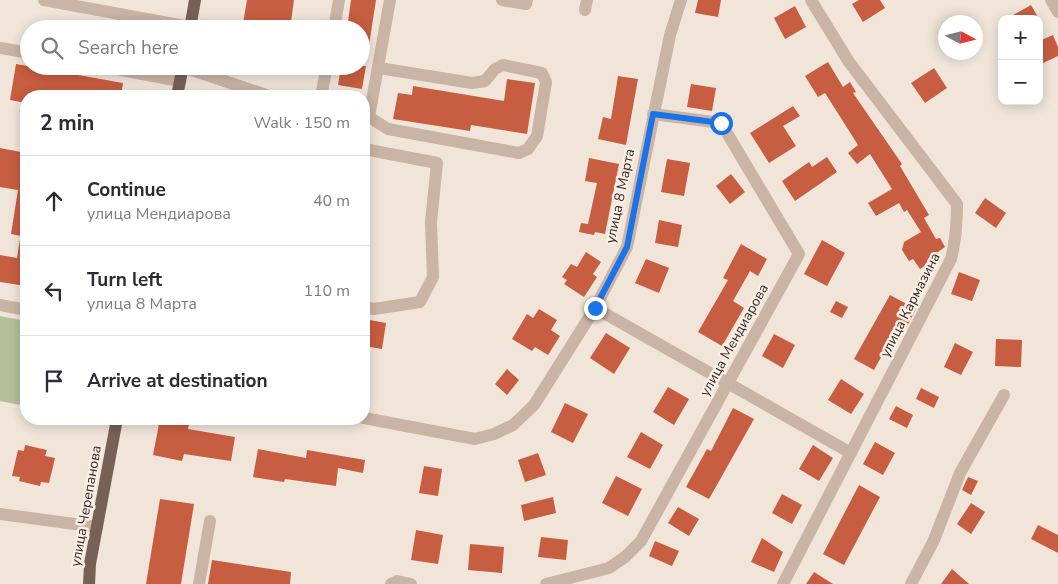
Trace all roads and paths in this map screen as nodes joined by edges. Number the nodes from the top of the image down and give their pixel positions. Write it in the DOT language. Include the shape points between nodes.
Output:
graph roads {
  1 [pos="44,0"];
  2 [pos="195,0"];
  3 [pos="339,0"];
  4 [pos="390,0"];
  5 [pos="502,0"];
  6 [pos="527,0"];
  7 [pos="681,0"];
  8 [pos="811,0"];
  9 [pos="1051,0"];
  10 [pos="1058,12"];
  11 [pos="148,20"];
  12 [pos="191,20"];
  13 [pos="336,20"];
  14 [pos="0,48"];
  15 [pos="20,51"];
  16 [pos="379,68"];
  17 [pos="148,75"];
  18 [pos="181,75"];
  19 [pos="207,75"];
  20 [pos="325,75"];
  21 [pos="180,81"];
  22 [pos="178,90"];
  23 [pos="251,90"];
  24 [pos="322,90"];
  25 [pos="370,101"];
  26 [pos="653,114"];
  27 [pos="370,118"];
  28 [pos="370,151"];
  29 [pos="0,305"];
  30 [pos="370,308"];
  31 [pos="595,308"];
  32 [pos="20,309"];
  33 [pos="728,384"];
  34 [pos="1004,395"];
  35 [pos="370,419"];
  36 [pos="116,425"];
  37 [pos="851,453"];
  38 [pos="0,514"];
  39 [pos="210,521"];
  40 [pos="97,527"];
  41 [pos="394,583"];
  42 [pos="89,584"];
  43 [pos="199,584"];
  44 [pos="410,584"];
  45 [pos="546,584"];
  46 [pos="783,584"];
  47 [pos="911,584"];
  1 -- 11 [label="street"];
  2 -- 12 [label="main road"];
  3 -- 13 [label="street"];
  4 -- 16 [label="street"];
  5 -- 6 [label="street" via="526,4"];
  7 -- 26 [label="street, улица 8 Марта"];
  8 -- 37 [label="street, улица Кармазина" via="849,62 957,204 956,240 951,258"];
  9 -- 10 [label="street"];
  14 -- 15 [label="street"];
  16 -- 25 [label="street"];
  16 -- 27 [label="street" via="472,83 485,81 495,68 503,65 542,73 546,82 537,136 528,149 519,153 388,129"];
  17 -- 21 [label="street"];
  18 -- 21 [label="main road"];
  19 -- 23 [label="street"];
  20 -- 24 [label="street"];
  21 -- 22 [label="main road"];
  26 -- 31 [label="street, улица 8 Марта" via="627,247"];
  26 -- 33 [label="street, улица Мендиарова" via="721,123 799,254"];
  28 -- 30 [label="street" via="437,163 431,222 433,277 420,302"];
  29 -- 32 [label="street"];
  31 -- 33 [label="street"];
  31 -- 35 [label="street, улица 8 Марта" via="534,404 513,425 475,439"];
  33 -- 37 [label="street"];
  33 -- 45 [label="street, улица Мендиарова" via="641,541 609,568"];
  34 -- 47 [label="street" via="960,473 934,540"];
  36 -- 40 [label="main road, улица Черепанова"];
  37 -- 46 [label="street, улица Кармазина"];
  38 -- 40 [label="street"];
  39 -- 43 [label="street"];
  40 -- 42 [label="main road, улица Черепанова"];
  41 -- 44 [label="street"];
}
